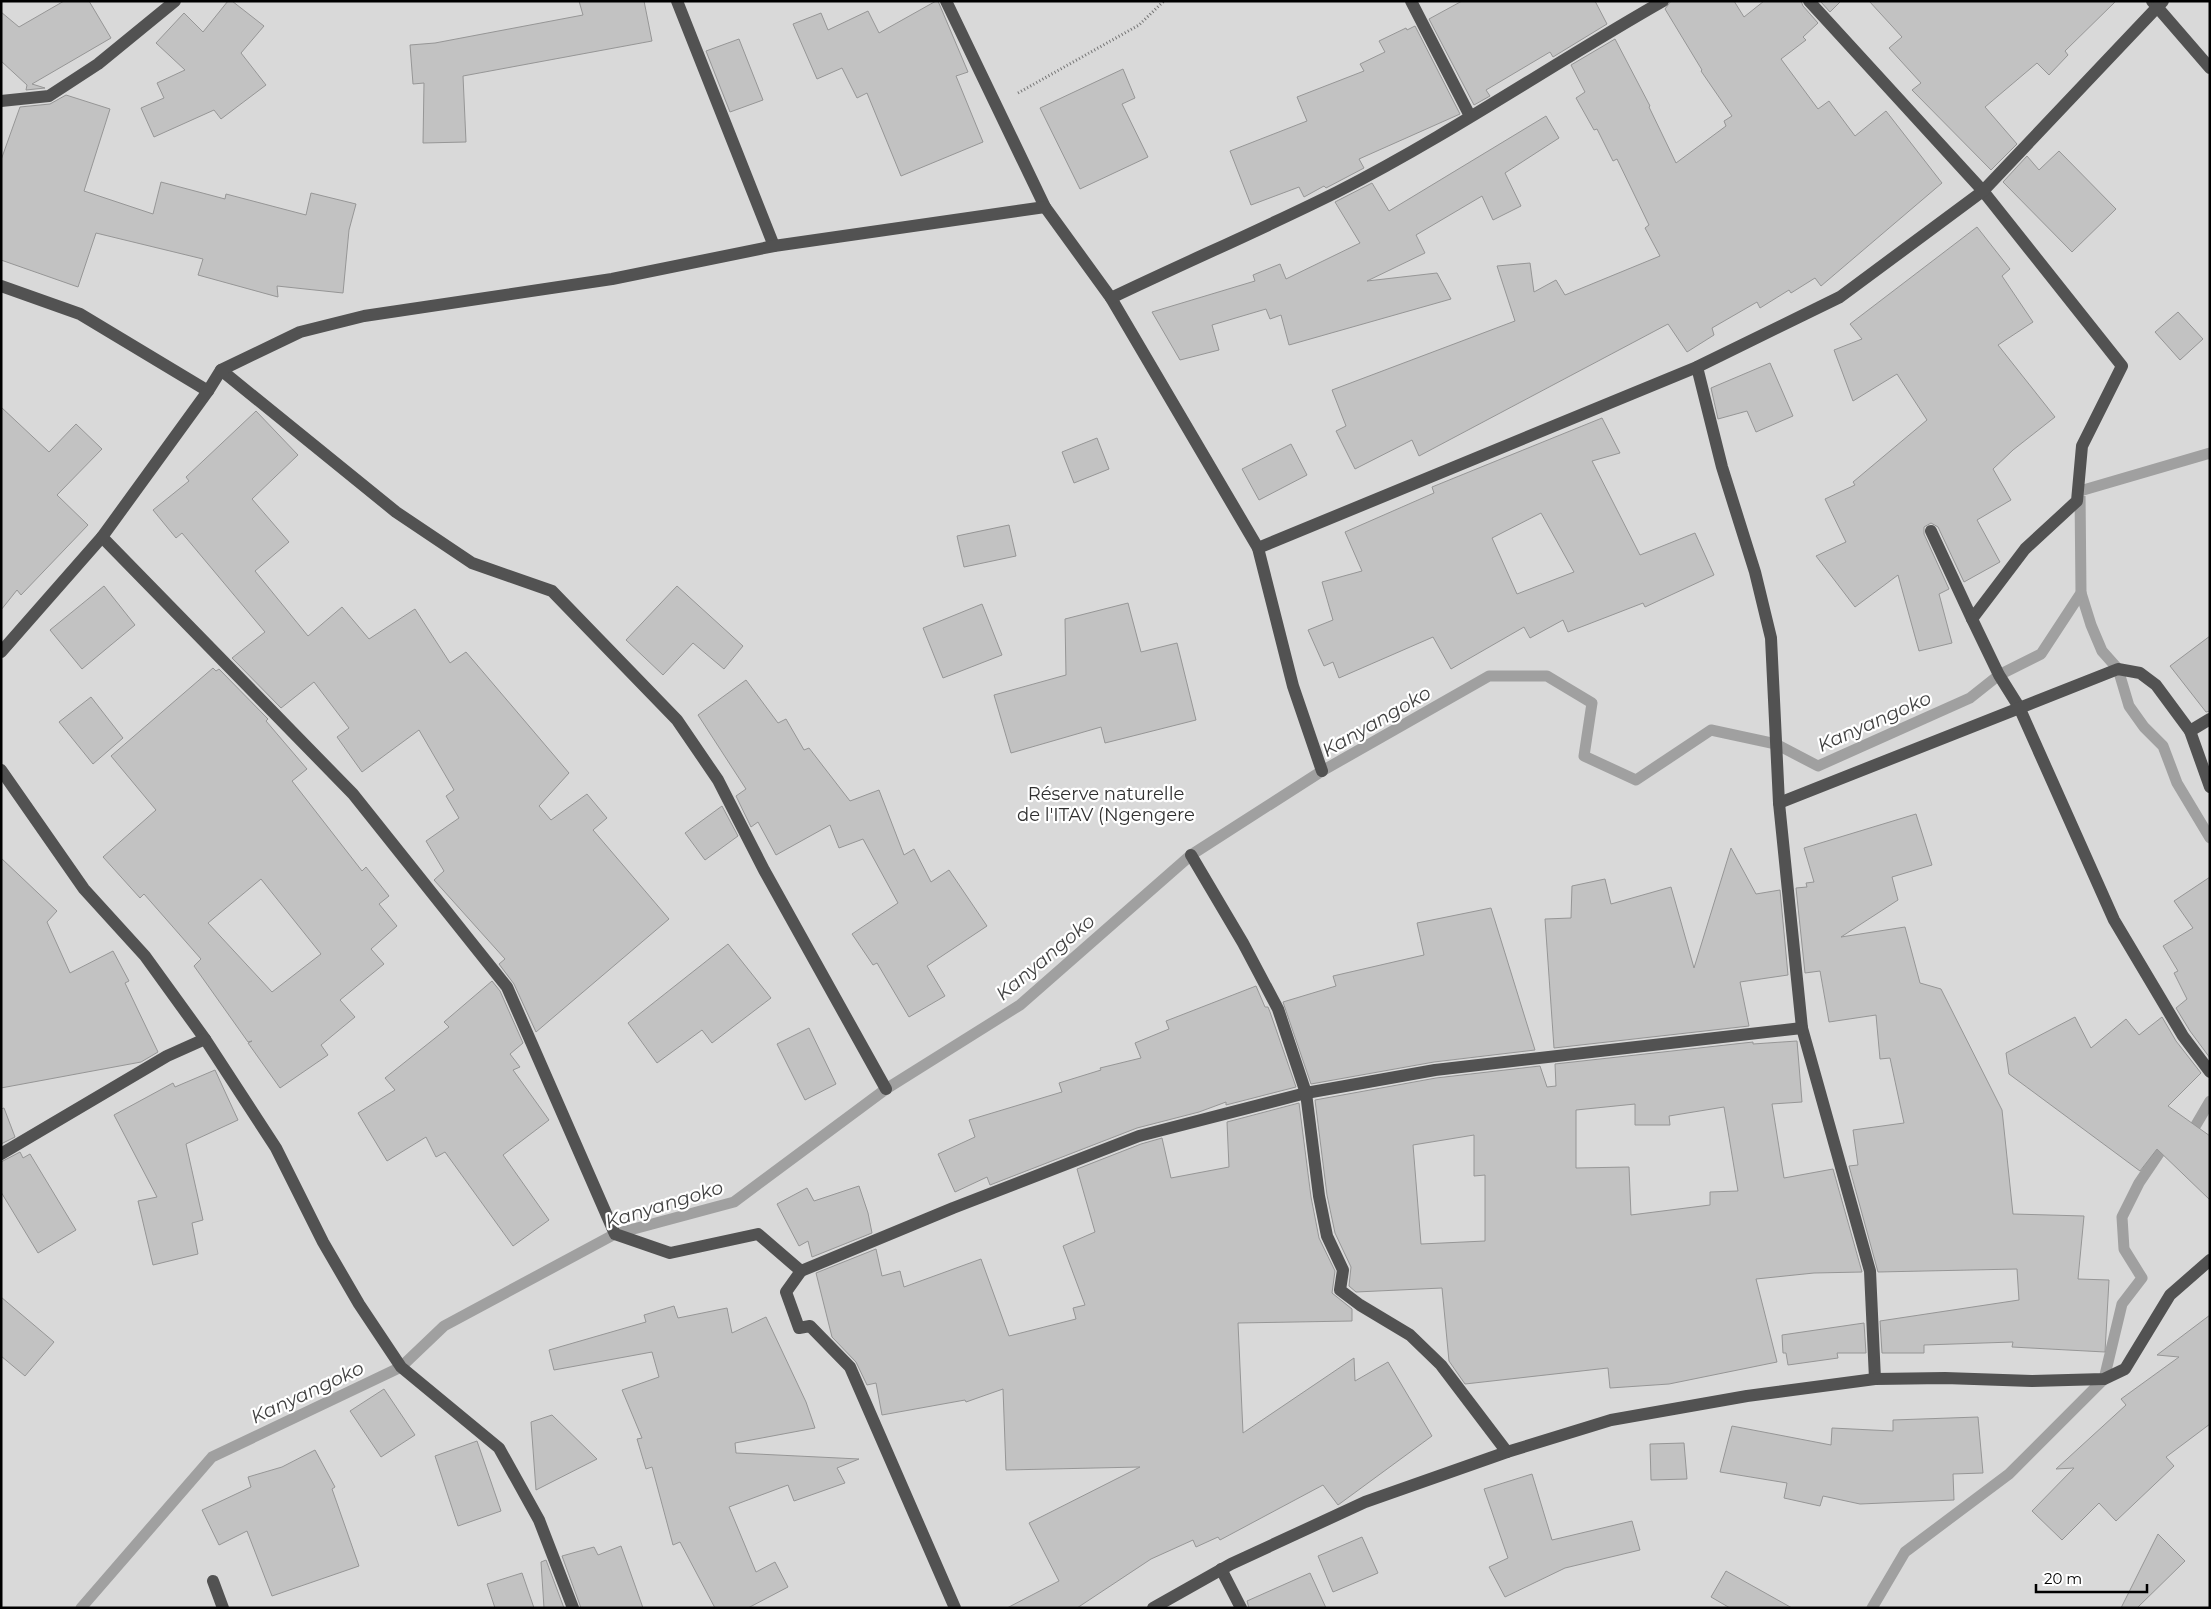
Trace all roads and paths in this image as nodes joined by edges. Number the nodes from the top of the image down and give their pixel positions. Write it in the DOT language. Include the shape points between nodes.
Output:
graph roads {
  1 [pos="175,1"];
  2 [pos="678,1"];
  3 [pos="946,1"];
  4 [pos="1164,1"];
  5 [pos="1411,1"];
  6 [pos="1663,1"];
  7 [pos="1809,1"];
  8 [pos="2157,3"];
  9 [pos="2210,68"];
  10 [pos="1,101"];
  11 [pos="996,106"];
  12 [pos="1470,116"];
  13 [pos="1983,191"];
  14 [pos="1045,207"];
  15 [pos="774,246"];
  16 [pos="1,286"];
  17 [pos="1111,298"];
  18 [pos="1697,367"];
  19 [pos="222,370"];
  20 [pos="208,392"];
  21 [pos="1931,531"];
  22 [pos="102,537"];
  23 [pos="1258,548"];
  24 [pos="1972,619"];
  25 [pos="1,652"];
  26 [pos="2019,707"];
  27 [pos="2210,719"];
  28 [pos="2190,732"];
  29 [pos="1,770"];
  30 [pos="1322,771"];
  31 [pos="2210,787"];
  32 [pos="1779,803"];
  33 [pos="1191,855"];
  34 [pos="1802,1028"];
  35 [pos="205,1039"];
  36 [pos="2210,1072"];
  37 [pos="886,1089"];
  38 [pos="1306,1093"];
  39 [pos="1,1154"];
  40 [pos="2210,1260"];
  41 [pos="801,1271"];
  42 [pos="1874,1379"];
  43 [pos="1507,1452"];
  44 [pos="1221,1570"];
  45 [pos="213,1581"];
  46 [pos="223,1608"];
  47 [pos="574,1608"];
  48 [pos="955,1608"];
  49 [pos="1153,1608"];
  50 [pos="1241,1608"];
  1 -- 10 [label="street" via="98,64 49,96"];
  2 -- 15 [label="street"];
  3 -- 11 [label="street"];
  4 -- 11 [label="path" via="1139,25"];
  5 -- 12 [label="street"];
  6 -- 12 [label="street"];
  7 -- 13 [label="street"];
  8 -- 9 [label="street"];
  8 -- 13 [label="street"];
  11 -- 14 [label="street"];
  12 -- 17 [label="street" via="1337,192"];
  13 -- 18 [label="street" via="1840,297"];
  13 -- 24 [label="street" via="2122,366 2082,446 2077,501 2025,550"];
  14 -- 15 [label="street"];
  14 -- 17 [label="street"];
  15 -- 19 [label="street" via="612,279 364,316 300,332"];
  16 -- 20 [label="street" via="80,314"];
  17 -- 23 [label="street"];
  18 -- 23 [label="street"];
  18 -- 32 [label="street" via="1771,638"];
  19 -- 20 [label="street"];
  19 -- 37 [label="street" via="404,518 472,563 552,591 677,720 718,780 764,870"];
  20 -- 22 [label="street"];
  21 -- 24 [label="street"];
  22 -- 25 [label="street"];
  22 -- 41 [label="street" via="352,794 507,987 615,1234 670,1253 758,1234"];
  23 -- 30 [label="street" via="1293,686"];
  24 -- 26 [label="street" via="1999,675"];
  26 -- 28 [label="street" via="2118,669 2140,673 2156,685"];
  26 -- 32 [label="street"];
  26 -- 36 [label="street" via="2114,920 2183,1036"];
  27 -- 28 [label="street"];
  28 -- 31 [label="street"];
  29 -- 35 [label="street" via="84,889 145,956"];
  32 -- 34 [label="street"];
  33 -- 38 [label="street" via="1278,1009"];
  34 -- 38 [label="street" via="1435,1070"];
  34 -- 42 [label="street" via="1870,1271"];
  35 -- 39 [label="street" via="167,1056"];
  35 -- 47 [label="street" via="276,1148 323,1242 401,1367 499,1448 539,1520"];
  38 -- 41 [label="street" via="1139,1136"];
  38 -- 43 [label="street" via="1318,1196 1327,1236 1343,1270 1340,1290 1416,1341 1441,1365"];
  40 -- 42 [label="street" via="2170,1295 2125,1369 2104,1379"];
  41 -- 48 [label="street" via="786,1292 799,1328 810,1326 850,1367"];
  42 -- 43 [label="street" via="1747,1396 1610,1420"];
  43 -- 44 [label="street" via="1365,1502"];
  44 -- 49 [label="street"];
  44 -- 50 [label="street"];
  45 -- 46 [label="street"];
}
